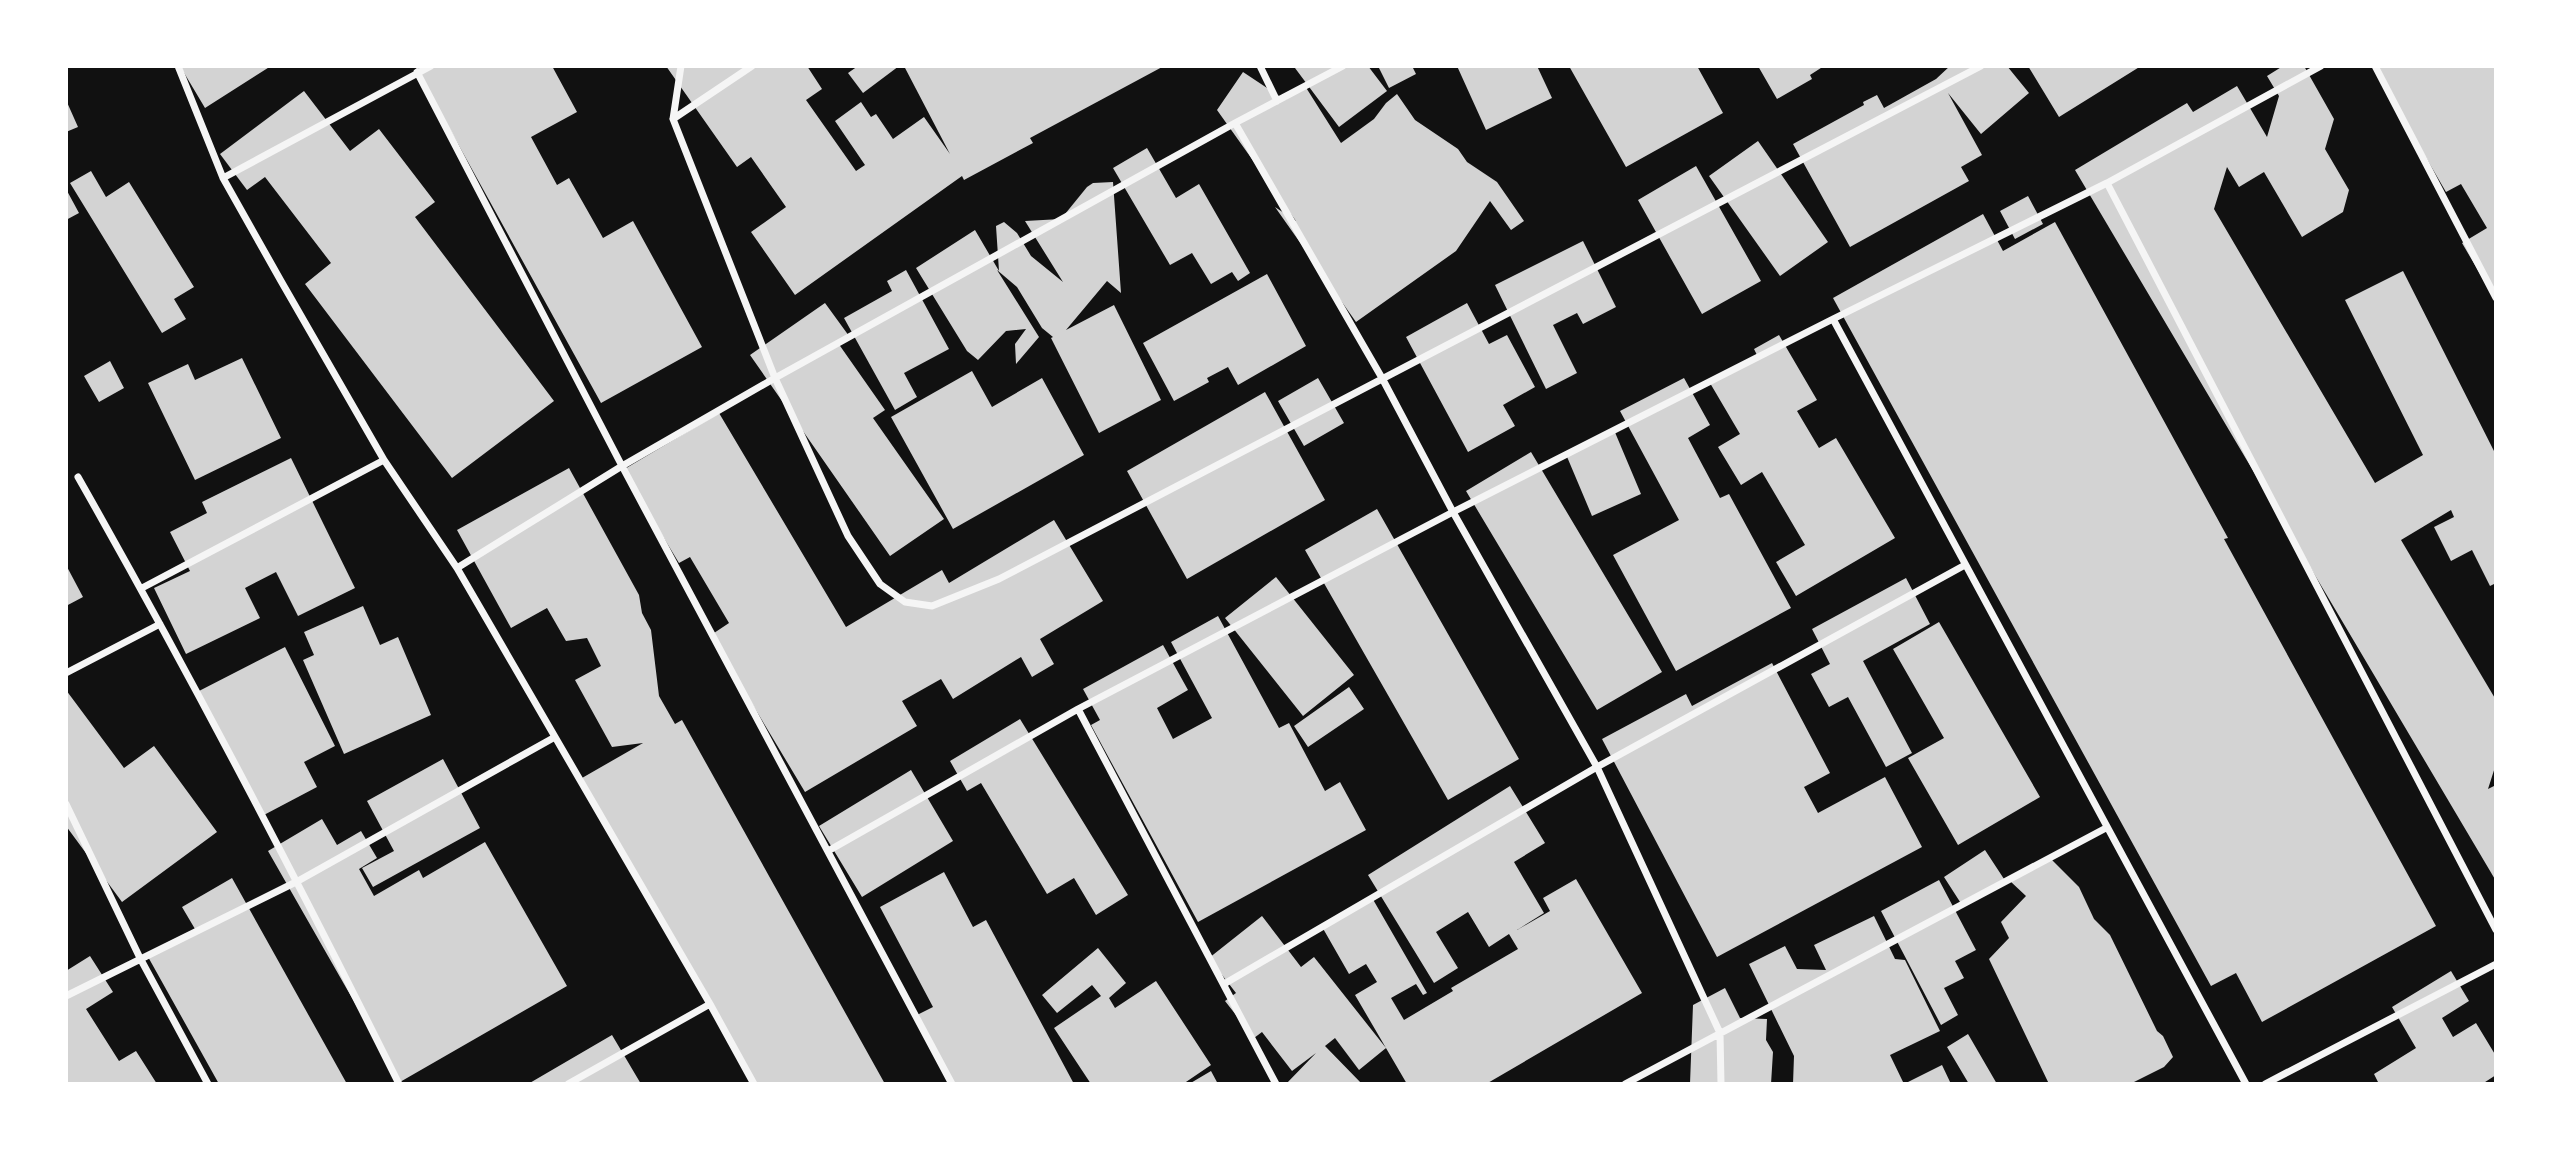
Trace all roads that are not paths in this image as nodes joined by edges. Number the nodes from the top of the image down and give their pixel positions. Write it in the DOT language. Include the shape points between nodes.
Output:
graph roads {
  1 [pos="178,66"];
  2 [pos="431,66"];
  3 [pos="681,66"];
  4 [pos="752,66"];
  5 [pos="1260,66"];
  6 [pos="1343,66"];
  7 [pos="1981,66"];
  8 [pos="2321,66"];
  9 [pos="2375,66"];
  10 [pos="417,72"];
  11 [pos="1277,101"];
  12 [pos="673,119"];
  13 [pos="1235,123"];
  14 [pos="223,178"];
  15 [pos="2107,183"];
  16 [pos="2496,298"];
  17 [pos="1833,319"];
  18 [pos="775,377"];
  19 [pos="1382,378"];
  20 [pos="384,460"];
  21 [pos="622,466"];
  22 [pos="78,477"];
  23 [pos="1453,512"];
  24 [pos="1965,565"];
  25 [pos="457,568"];
  26 [pos="142,588"];
  27 [pos="160,624"];
  28 [pos="66,673"];
  29 [pos="1078,709"];
  30 [pos="555,737"];
  31 [pos="1597,767"];
  32 [pos="66,804"];
  33 [pos="2106,828"];
  34 [pos="828,851"];
  35 [pos="298,881"];
  36 [pos="2496,930"];
  37 [pos="140,958"];
  38 [pos="2496,964"];
  39 [pos="1224,984"];
  40 [pos="66,996"];
  41 [pos="710,1004"];
  42 [pos="1720,1033"];
  43 [pos="208,1083"];
  44 [pos="399,1083"];
  45 [pos="568,1083"];
  46 [pos="754,1083"];
  47 [pos="952,1083"];
  48 [pos="1276,1083"];
  49 [pos="1625,1083"];
  50 [pos="1721,1083"];
  51 [pos="2246,1083"];
  52 [pos="2265,1083"];
  1 -- 14 [label="street"];
  2 -- 10 [label="street"];
  3 -- 12 [label="street"];
  4 -- 12 [label="street"];
  5 -- 11 [label="street"];
  6 -- 11 [label="street"];
  7 -- 19 [label="street"];
  8 -- 15 [label="street"];
  9 -- 16 [label="street"];
  10 -- 14 [label="street"];
  10 -- 21 [label="street"];
  11 -- 13 [label="street"];
  12 -- 18 [label="street"];
  13 -- 18 [label="street"];
  13 -- 19 [label="street"];
  14 -- 20 [label="street"];
  15 -- 17 [label="street"];
  15 -- 36 [label="street"];
  17 -- 23 [label="street"];
  17 -- 24 [label="street"];
  18 -- 19 [label="street" via="848,536 880,584 905,602 932,606 999,579"];
  18 -- 21 [label="street"];
  19 -- 23 [label="street"];
  20 -- 25 [label="street"];
  20 -- 26 [label="street"];
  21 -- 25 [label="street"];
  21 -- 34 [label="street"];
  22 -- 26 [label="street"];
  23 -- 29 [label="street"];
  23 -- 31 [label="street"];
  24 -- 31 [label="street"];
  24 -- 33 [label="street"];
  25 -- 30 [label="street"];
  26 -- 27 [label="street"];
  27 -- 28 [label="street"];
  27 -- 35 [label="street"];
  29 -- 34 [label="street"];
  29 -- 39 [label="street"];
  30 -- 35 [label="street"];
  30 -- 41 [label="street"];
  31 -- 39 [label="street"];
  31 -- 42 [label="street"];
  32 -- 37 [label="street"];
  33 -- 42 [label="street"];
  33 -- 51 [label="street"];
  34 -- 47 [label="street"];
  35 -- 37 [label="street"];
  35 -- 44 [label="street"];
  37 -- 40 [label="street"];
  37 -- 43 [label="street"];
  38 -- 52 [label="street"];
  39 -- 48 [label="street"];
  41 -- 45 [label="street"];
  41 -- 46 [label="street"];
  42 -- 49 [label="street"];
  42 -- 50 [label="street"];
}
